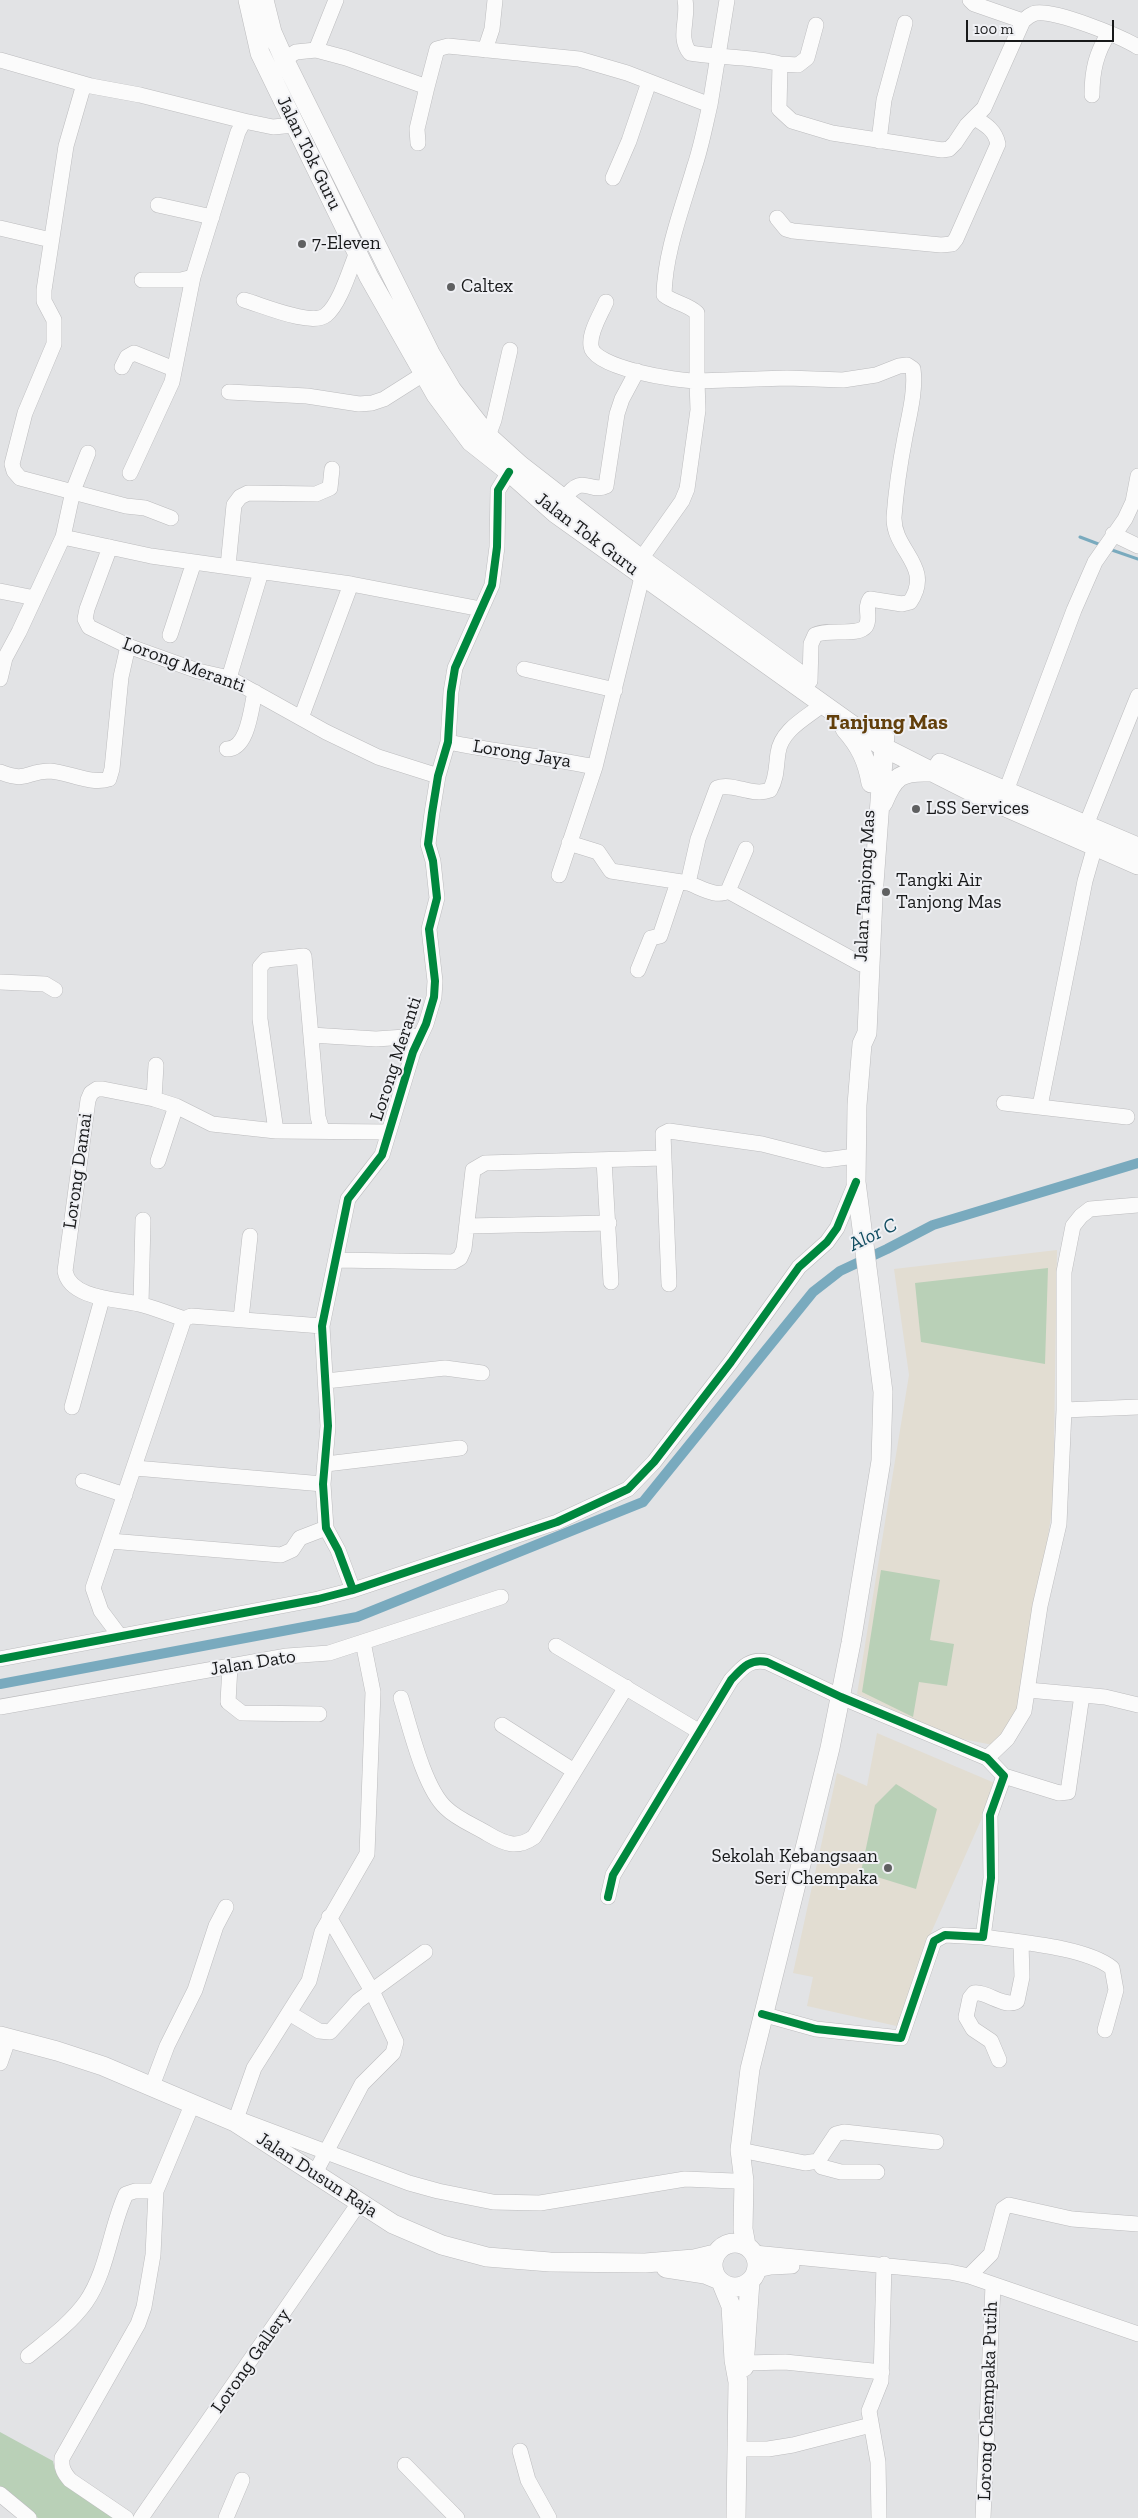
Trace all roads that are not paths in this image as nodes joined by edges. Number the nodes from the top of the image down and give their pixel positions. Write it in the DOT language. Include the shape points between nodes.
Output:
graph roads {
  1 [pos="248,0"];
  2 [pos="264,0"];
  3 [pos="336,0"];
  4 [pos="495,0"];
  5 [pos="686,0"];
  6 [pos="727,0"];
  7 [pos="970,0"];
  8 [pos="1023,21"];
  9 [pos="905,23"];
  10 [pos="816,25"];
  11 [pos="1109,33"];
  12 [pos="1138,47"];
  13 [pos="316,50"];
  14 [pos="486,50"];
  15 [pos="718,58"];
  16 [pos="284,59"];
  17 [pos="0,60"];
  18 [pos="780,64"];
  19 [pos="649,82"];
  20 [pos="84,84"];
  21 [pos="427,87"];
  22 [pos="1092,95"];
  23 [pos="710,105"];
  24 [pos="975,118"];
  25 [pos="244,121"];
  26 [pos="295,125"];
  27 [pos="879,141"];
  28 [pos="418,142"];
  29 [pos="612,178"];
  30 [pos="158,205"];
  31 [pos="358,208"];
  32 [pos="212,216"];
  33 [pos="340,218"];
  34 [pos="777,218"];
  35 [pos="0,228"];
  36 [pos="52,240"];
  37 [pos="357,252"];
  38 [pos="193,278"];
  39 [pos="142,280"];
  40 [pos="244,300"];
  41 [pos="606,302"];
  42 [pos="510,350"];
  43 [pos="122,367"];
  44 [pos="174,369"];
  45 [pos="638,372"];
  46 [pos="425,373"];
  47 [pos="697,381"];
  48 [pos="229,392"];
  49 [pos="488,436"];
  50 [pos="88,453"];
  51 [pos="332,469"];
  52 [pos="508,472"];
  53 [pos="130,473"];
  54 [pos="1138,476"];
  55 [pos="73,491"];
  56 [pos="564,499"];
  57 [pos="171,518"];
  58 [pos="1112,535"];
  59 [pos="63,537"];
  60 [pos="1138,546"];
  61 [pos="110,547"];
  62 [pos="194,562"];
  63 [pos="228,566"];
  64 [pos="642,568"];
  65 [pos="261,572"];
  66 [pos="350,584"];
  67 [pos="0,591"];
  68 [pos="35,598"];
  69 [pos="481,609"];
  70 [pos="170,635"];
  71 [pos="128,646"];
  72 [pos="524,669"];
  73 [pos="229,678"];
  74 [pos="0,679"];
  75 [pos="810,681"];
  76 [pos="614,690"];
  77 [pos="255,692"];
  78 [pos="1138,696"];
  79 [pos="822,705"];
  80 [pos="301,718"];
  81 [pos="841,719"];
  82 [pos="879,737"];
  83 [pos="448,742"];
  84 [pos="227,748"];
  85 [pos="595,767"];
  86 [pos="0,772"];
  87 [pos="933,772"];
  88 [pos="438,776"];
  89 [pos="871,783"];
  90 [pos="1006,791"];
  91 [pos="878,816"];
  92 [pos="1086,825"];
  93 [pos="569,843"];
  94 [pos="1095,846"];
  95 [pos="1138,847"];
  96 [pos="746,849"];
  97 [pos="1138,865"];
  98 [pos="559,875"];
  99 [pos="683,882"];
  100 [pos="728,890"];
  101 [pos="861,964"];
  102 [pos="638,970"];
  103 [pos="0,982"];
  104 [pos="55,990"];
  105 [pos="311,1034"];
  106 [pos="420,1036"];
  107 [pos="862,1044"];
  108 [pos="156,1065"];
  109 [pos="154,1099"];
  110 [pos="1004,1103"];
  111 [pos="176,1106"];
  112 [pos="1040,1106"];
  113 [pos="1127,1117"];
  114 [pos="322,1130"];
  115 [pos="276,1131"];
  116 [pos="389,1132"];
  117 [pos="855,1156"];
  118 [pos="663,1158"];
  119 [pos="604,1160"];
  120 [pos="158,1161"];
  121 [pos="856,1182"];
  122 [pos="1138,1205"];
  123 [pos="142,1220"];
  124 [pos="609,1223"];
  125 [pos="466,1226"];
  126 [pos="250,1236"];
  127 [pos="337,1260"];
  128 [pos="611,1282"];
  129 [pos="669,1284"];
  130 [pos="102,1298"];
  131 [pos="141,1304"];
  132 [pos="184,1319"];
  133 [pos="241,1319"];
  134 [pos="322,1326"];
  135 [pos="482,1373"];
  136 [pos="326,1381"];
  137 [pos="72,1407"];
  138 [pos="1138,1407"];
  139 [pos="1064,1410"];
  140 [pos="460,1448"];
  141 [pos="326,1464"];
  142 [pos="135,1468"];
  143 [pos="83,1481"];
  144 [pos="323,1484"];
  145 [pos="125,1495"];
  146 [pos="326,1528"];
  147 [pos="110,1541"];
  148 [pos="353,1590"];
  149 [pos="501,1597"];
  150 [pos="119,1635"];
  151 [pos="363,1642"];
  152 [pos="556,1646"];
  153 [pos="0,1658"];
  154 [pos="230,1666"];
  155 [pos="626,1687"];
  156 [pos="1028,1690"];
  157 [pos="1082,1695"];
  158 [pos="841,1697"];
  159 [pos="401,1698"];
  160 [pos="1138,1705"];
  161 [pos="0,1707"];
  162 [pos="319,1714"];
  163 [pos="502,1725"];
  164 [pos="700,1732"];
  165 [pos="987,1758"];
  166 [pos="574,1771"];
  167 [pos="1004,1776"];
  168 [pos="608,1897"];
  169 [pos="226,1907"];
  170 [pos="329,1917"];
  171 [pos="983,1937"];
  172 [pos="1021,1943"];
  173 [pos="425,1952"];
  174 [pos="372,1991"];
  175 [pos="288,2013"];
  176 [pos="762,2014"];
  177 [pos="1105,2030"];
  178 [pos="4,2036"];
  179 [pos="999,2060"];
  180 [pos="0,2062"];
  181 [pos="152,2086"];
  182 [pos="192,2105"];
  183 [pos="236,2120"];
  184 [pos="936,2142"];
  185 [pos="740,2150"];
  186 [pos="326,2152"];
  187 [pos="818,2161"];
  188 [pos="877,2172"];
  189 [pos="315,2174"];
  190 [pos="734,2181"];
  191 [pos="156,2191"];
  192 [pos="359,2203"];
  193 [pos="1138,2224"];
  194 [pos="720,2249"];
  195 [pos="752,2262"];
  196 [pos="645,2263"];
  197 [pos="884,2264"];
  198 [pos="969,2276"];
  199 [pos="720,2282"];
  200 [pos="993,2285"];
  201 [pos="1138,2334"];
  202 [pos="28,2356"];
  203 [pos="745,2363"];
  204 [pos="882,2372"];
  205 [pos="738,2382"];
  206 [pos="871,2425"];
  207 [pos="737,2449"];
  208 [pos="520,2451"];
  209 [pos="405,2465"];
  210 [pos="242,2480"];
  211 [pos="0,2494"];
  212 [pos="29,2518"];
  213 [pos="126,2518"];
  214 [pos="140,2518"];
  215 [pos="226,2518"];
  216 [pos="457,2518"];
  217 [pos="549,2518"];
  218 [pos="736,2518"];
  219 [pos="879,2518"];
  220 [pos="983,2518"];
  1 -- 26 [label="main road, Jalan Tok Guru" via="260,53"];
  2 -- 16 [label="main road, Jalan Tok Guru" via="272,32"];
  3 -- 13 [label="street"];
  4 -- 14 [label="street"];
  5 -- 15 [label="street" via="685,46 690,53"];
  6 -- 15 [label="street"];
  7 -- 8 [label="street"];
  8 -- 11 [label="street" via="1030,15 1047,14"];
  8 -- 24 [label="street" via="990,98"];
  9 -- 27 [label="street" via="884,100"];
  10 -- 18 [label="street" via="807,58 798,65"];
  11 -- 12 [label="street"];
  11 -- 22 [label="street" via="1100,47 1092,74"];
  13 -- 16 [label="street" via="296,52"];
  13 -- 21 [label="street"];
  14 -- 19 [label="street" via="579,59"];
  14 -- 21 [label="street" via="448,46 437,49"];
  15 -- 18 [label="street" via="759,58"];
  15 -- 23 [label="street"];
  16 -- 31 [label="main road, Jalan Tok Guru"];
  17 -- 20 [label="street"];
  18 -- 27 [label="street" via="779,109 784,116 832,133"];
  19 -- 23 [label="street"];
  19 -- 29 [label="street" via="629,141"];
  20 -- 25 [label="street" via="140,94"];
  20 -- 36 [label="street" via="66,146"];
  21 -- 28 [label="street" via="417,129"];
  23 -- 47 [label="street" via="673,238 664,285 664,295 697,313"];
  24 -- 27 [label="street" via="949,149 935,150"];
  24 -- 34 [label="street" via="992,130 998,144 952,244 786,229"];
  25 -- 26 [label="street" via="273,127"];
  25 -- 32 [label="street"];
  26 -- 33 [label="main road, Jalan Tok Guru"];
  30 -- 32 [label="street"];
  31 -- 33 [label="main road"];
  31 -- 49 [label="main road, Jalan Tok Guru" via="430,353 452,390"];
  32 -- 38 [label="street"];
  33 -- 37 [label="main road, Jalan Tok Guru"];
  35 -- 36 [label="street"];
  36 -- 55 [label="street" via="44,301 54,320 54,344 25,414 12,464 20,478"];
  37 -- 40 [label="street" via="334,306 318,320"];
  37 -- 46 [label="main road, Jalan Tok Guru"];
  38 -- 39 [label="street"];
  38 -- 44 [label="street"];
  41 -- 45 [label="street" via="591,337 591,347 595,354"];
  42 -- 49 [label="street"];
  43 -- 44 [label="street" via="134,353"];
  44 -- 53 [label="street" via="172,382"];
  45 -- 47 [label="street"];
  45 -- 56 [label="street" via="617,414 606,486 600,488 583,484"];
  46 -- 48 [label="street" via="372,404 307,396"];
  46 -- 52 [label="main road, Jalan Tok Guru" via="471,442"];
  47 -- 64 [label="street" via="698,410 687,489"];
  47 -- 75 [label="street" via="843,380 876,375 899,366 912,368 910,415 894,518 899,542 917,568 914,595 910,602 902,604 870,599 867,602 868,622 858,632 824,631 815,635 811,644"];
  49 -- 56 [label="main road, Jalan Tok Guru"];
  50 -- 55 [label="street"];
  51 -- 63 [label="street" via="330,488 325,492 248,493 240,497 234,505"];
  52 -- 64 [label="main road, Jalan Tok Guru" via="555,514"];
  52 -- 69 [label="street, Lorong Meranti" via="498,490 495,569"];
  54 -- 58 [label="street" via="1133,502"];
  55 -- 57 [label="street"];
  55 -- 59 [label="street"];
  56 -- 64 [label="main road, Jalan Tok Guru"];
  58 -- 60 [label="street"];
  58 -- 90 [label="street" via="1095,562 1074,610"];
  59 -- 61 [label="street"];
  59 -- 68 [label="street"];
  61 -- 62 [label="street"];
  61 -- 71 [label="street, Lorong Meranti" via="85,619 89,627"];
  62 -- 63 [label="street"];
  62 -- 70 [label="street"];
  63 -- 65 [label="street"];
  64 -- 75 [label="main road, Jalan Tok Guru"];
  64 -- 76 [label="street"];
  64 -- 79 [label="main road, Jalan Tok Guru"];
  65 -- 66 [label="street"];
  65 -- 73 [label="street"];
  66 -- 69 [label="street"];
  66 -- 80 [label="street"];
  67 -- 68 [label="street"];
  68 -- 74 [label="street" via="5,658"];
  69 -- 83 [label="street, Lorong Meranti" via="455,668"];
  71 -- 73 [label="street, Lorong Meranti" via="198,671"];
  71 -- 86 [label="street" via="121,676 109,779 100,781 50,771 19,778"];
  72 -- 76 [label="street"];
  73 -- 77 [label="street, Lorong Meranti"];
  75 -- 82 [label="main road, Jalan Tok Guru"];
  76 -- 85 [label="street"];
  77 -- 80 [label="street, Lorong Meranti"];
  77 -- 84 [label="street" via="244,734 238,745"];
  78 -- 92 [label="street"];
  79 -- 81 [label="main road, Jalan Tok Guru"];
  79 -- 99 [label="street" via="793,726 779,746 775,782 770,790 752,793 717,788"];
  80 -- 88 [label="street, Lorong Meranti" via="378,757"];
  81 -- 82 [label="main road, Jalan Tok Guru"];
  81 -- 89 [label="main road" via="866,758"];
  82 -- 87 [label="main road, Jalan Tok Guru"];
  82 -- 89 [label="main road, Jalan Tanjong Mas"];
  82 -- 90 [label="main road, Jalan Tok Guru"];
  82 -- 91 [label="main road, Jalan Tanjong Mas"];
  83 -- 85 [label="street, Lorong Jaya"];
  83 -- 88 [label="street, Lorong Meranti"];
  85 -- 93 [label="street"];
  87 -- 91 [label="main road" via="908,772 900,776 888,791"];
  87 -- 94 [label="main road, Jalan Tok Guru"];
  88 -- 106 [label="street, Lorong Meranti" via="428,844 436,879 437,898 429,928 436,981 434,997"];
  89 -- 101 [label="main road, Jalan Tanjong Mas"];
  90 -- 92 [label="main road, Jalan Tok Guru"];
  91 -- 107 [label="main road, Jalan Tanjong Mas" via="867,1033"];
  92 -- 95 [label="main road, Jalan Tok Guru"];
  93 -- 98 [label="street"];
  93 -- 99 [label="street" via="598,852 612,871"];
  94 -- 97 [label="main road, Jalan Tok Guru"];
  94 -- 112 [label="street" via="1085,881"];
  96 -- 100 [label="street"];
  99 -- 100 [label="street" via="717,894"];
  99 -- 102 [label="street" via="660,936 651,938"];
  100 -- 101 [label="street"];
  101 -- 107 [label="main road, Jalan Tanjong Mas" via="858,1028"];
  103 -- 104 [label="street" via="45,984"];
  105 -- 106 [label="street" via="376,1039"];
  105 -- 114 [label="street" via="318,1118"];
  105 -- 115 [label="street" via="304,956 266,960 260,967 260,1019"];
  106 -- 116 [label="street, Lorong Meranti"];
  107 -- 117 [label="main road, Jalan Tanjong Mas"];
  108 -- 109 [label="street"];
  109 -- 111 [label="street, Lorong Damai"];
  109 -- 130 [label="street, Lorong Damai" via="97,1089 88,1100 64,1271 72,1285"];
  110 -- 112 [label="street"];
  111 -- 115 [label="street, Lorong Damai" via="212,1124"];
  111 -- 120 [label="street"];
  112 -- 113 [label="street"];
  114 -- 115 [label="street, Lorong Damai"];
  114 -- 116 [label="street, Lorong Damai"];
  116 -- 127 [label="street, Lorong Meranti" via="382,1155 348,1199"];
  117 -- 118 [label="street" via="825,1160 762,1144 669,1131 664,1134"];
  117 -- 121 [label="main road, Jalan Tanjong Mas"];
  118 -- 119 [label="street"];
  118 -- 129 [label="street"];
  119 -- 124 [label="street"];
  119 -- 125 [label="street" via="500,1161 478,1165 471,1178"];
  121 -- 148 [label="street" via="837,1228 827,1242 798,1267 725,1370 654,1462 628,1488 558,1522"];
  121 -- 158 [label="main road, Jalan Tanjong Mas" via="883,1392 883,1438"];
  122 -- 139 [label="street" via="1090,1209 1073,1226 1064,1272"];
  123 -- 131 [label="street"];
  124 -- 125 [label="street"];
  124 -- 128 [label="street"];
  125 -- 127 [label="street" via="464,1249 460,1258 453,1262"];
  126 -- 133 [label="street"];
  127 -- 134 [label="street, Lorong Meranti"];
  130 -- 131 [label="street, Lorong Damai"];
  130 -- 137 [label="street"];
  131 -- 132 [label="street, Lorong Damai"];
  132 -- 133 [label="street, Lorong Damai" via="191,1316"];
  132 -- 142 [label="street"];
  133 -- 134 [label="street, Lorong Damai"];
  134 -- 136 [label="street, Lorong Meranti"];
  135 -- 136 [label="street" via="445,1368"];
  136 -- 141 [label="street, Lorong Meranti"];
  138 -- 139 [label="street"];
  139 -- 156 [label="street" via="1059,1524 1040,1606"];
  140 -- 141 [label="street"];
  141 -- 144 [label="street, Lorong Meranti"];
  142 -- 144 [label="street"];
  142 -- 145 [label="street"];
  143 -- 145 [label="street"];
  144 -- 146 [label="street, Lorong Meranti"];
  145 -- 147 [label="street"];
  146 -- 147 [label="street" via="300,1538 292,1550 281,1555"];
  146 -- 148 [label="street, Lorong Meranti"];
  147 -- 150 [label="street" via="93,1588 101,1611"];
  148 -- 150 [label="street"];
  149 -- 151 [label="street, Jalan Dato"];
  150 -- 153 [label="street"];
  151 -- 154 [label="street, Jalan Dato" via="329,1653"];
  151 -- 170 [label="street" via="373,1692 367,1848 362,1864"];
  152 -- 155 [label="street"];
  154 -- 161 [label="street, Jalan Dato"];
  154 -- 162 [label="street" via="228,1702 242,1713"];
  155 -- 164 [label="street"];
  155 -- 166 [label="street"];
  156 -- 157 [label="street"];
  156 -- 165 [label="street" via="1024,1711 1016,1726"];
  157 -- 160 [label="street"];
  157 -- 167 [label="street" via="1068,1792 1059,1793"];
  158 -- 164 [label="street" via="759,1660 745,1665 731,1680"];
  158 -- 165 [label="street"];
  158 -- 176 [label="main road, Jalan Tanjong Mas"];
  159 -- 166 [label="street" via="438,1800 447,1810 503,1842 515,1845 534,1836"];
  163 -- 166 [label="street"];
  164 -- 168 [label="street" via="614,1875"];
  165 -- 167 [label="street"];
  167 -- 171 [label="street" via="990,1816 991,1878"];
  169 -- 181 [label="street" via="216,1926 195,1990 167,2046"];
  170 -- 174 [label="street"];
  170 -- 175 [label="street" via="317,1945 309,1981"];
  171 -- 172 [label="street"];
  171 -- 176 [label="street" via="945,1935 934,1941 901,2038 816,2030"];
  172 -- 177 [label="street" via="1081,1954 1112,1968 1116,1990"];
  172 -- 179 [label="street" via="1022,1977 1016,2001 1008,2003 974,1993 966,2017 973,2030 991,2041"];
  173 -- 174 [label="street"];
  174 -- 175 [label="street" via="358,2001 330,2032 318,2031"];
  174 -- 186 [label="street" via="395,2036 396,2048 362,2084"];
  175 -- 183 [label="street" via="254,2068"];
  176 -- 185 [label="main road, Jalan Tanjong Mas" via="745,2096"];
  178 -- 180 [label="street"];
  178 -- 181 [label="main road, Jalan Dusun Raja" via="74,2056"];
  181 -- 182 [label="main road, Jalan Dusun Raja"];
  182 -- 183 [label="main road, Jalan Dusun Raja"];
  182 -- 191 [label="street"];
  183 -- 186 [label="street"];
  183 -- 189 [label="main road, Jalan Dusun Raja"];
  184 -- 187 [label="street" via="844,2132 836,2134"];
  185 -- 187 [label="street" via="805,2163"];
  185 -- 190 [label="main road"];
  185 -- 195 [label="main road" via="744,2182 743,2229"];
  186 -- 189 [label="street"];
  186 -- 190 [label="street" via="416,2185 493,2202 540,2203 668,2181"];
  187 -- 188 [label="street" via="830,2170"];
  189 -- 192 [label="main road, Jalan Dusun Raja"];
  190 -- 194 [label="main road" via="732,2215"];
  191 -- 202 [label="street" via="126,2194 101,2272 87,2300 69,2323"];
  191 -- 213 [label="street" via="154,2255 144,2307 138,2324 61,2465 70,2480"];
  192 -- 196 [label="main road, Jalan Dusun Raja" via="419,2237 487,2257 542,2262"];
  192 -- 214 [label="street, Lorong Gallery"];
  193 -- 198 [label="street" via="1072,2219 1009,2205 1004,2209 990,2254"];
  194 -- 195 [label="main road" via="740,2242"];
  194 -- 196 [label="main road, Jalan Dusun Raja" via="694,2259"];
  194 -- 199 [label="main road" via="712,2267"];
  195 -- 197 [label="street" via="771,2266 841,2262"];
  195 -- 199 [label="main road" via="740,2287"];
  195 -- 203 [label="main road"];
  196 -- 199 [label="main road, Jalan Dusun Raja" via="706,2274"];
  197 -- 198 [label="street"];
  197 -- 204 [label="street"];
  198 -- 200 [label="street"];
  199 -- 205 [label="main road" via="731,2306"];
  200 -- 201 [label="street"];
  200 -- 220 [label="street, Lorong Chempaka Putih"];
  203 -- 204 [label="street" via="784,2362"];
  203 -- 205 [label="main road"];
  204 -- 206 [label="street" via="869,2411"];
  205 -- 207 [label="main road"];
  206 -- 207 [label="street" via="793,2445"];
  206 -- 219 [label="street" via="878,2462"];
  207 -- 218 [label="main road"];
  208 -- 217 [label="street" via="528,2480"];
  209 -- 216 [label="street"];
  210 -- 215 [label="street"];
  211 -- 212 [label="street"];
}
